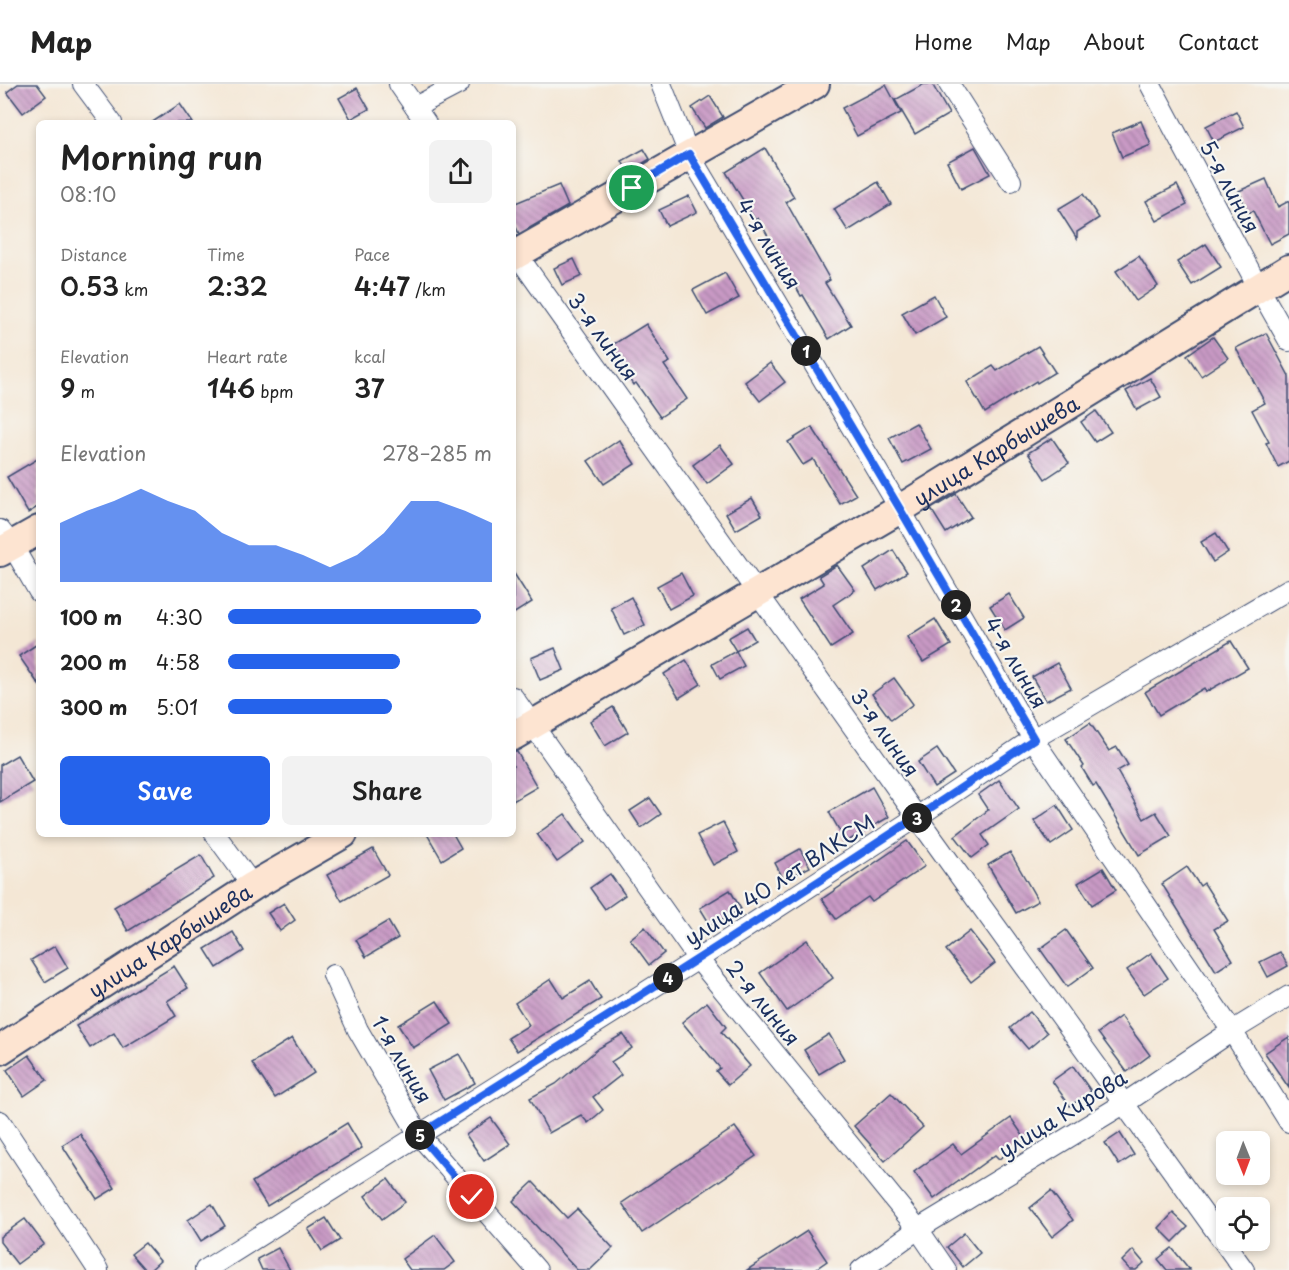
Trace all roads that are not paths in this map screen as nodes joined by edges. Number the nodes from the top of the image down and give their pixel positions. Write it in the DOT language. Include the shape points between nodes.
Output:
graph roads {
  1 [pos="83,84"];
  2 [pos="399,84"];
  3 [pos="459,84"];
  4 [pos="661,84"];
  5 [pos="949,84"];
  6 [pos="1150,84"];
  7 [pos="809,86"];
  8 [pos="421,115"];
  9 [pos="110,120"];
  10 [pos="689,154"];
  11 [pos="1011,181"];
  12 [pos="516,252"];
  13 [pos="516,256"];
  14 [pos="1289,269"];
  15 [pos="1258,288"];
  16 [pos="1289,341"];
  17 [pos="900,509"];
  18 [pos="36,531"];
  19 [pos="4,542"];
  20 [pos="36,588"];
  21 [pos="1289,589"];
  22 [pos="758,592"];
  23 [pos="516,708"];
  24 [pos="522,731"];
  25 [pos="1034,739"];
  26 [pos="917,818"];
  27 [pos="217,837"];
  28 [pos="338,837"];
  29 [pos="253,886"];
  30 [pos="698,959"];
  31 [pos="333,975"];
  32 [pos="1289,996"];
  33 [pos="1232,1031"];
  34 [pos="0,1050"];
  35 [pos="1125,1103"];
  36 [pos="0,1121"];
  37 [pos="1289,1122"];
  38 [pos="419,1135"];
  39 [pos="918,1229"];
  40 [pos="98,1270"];
  41 [pos="205,1270"];
  42 [pos="537,1270"];
  43 [pos="861,1270"];
  44 [pos="946,1270"];
  45 [pos="1244,1270"];
  1 -- 9 [label="street"];
  2 -- 8 [label="street"];
  3 -- 8 [label="street"];
  4 -- 10 [label="street, 4-я линия"];
  5 -- 11 [label="street"];
  6 -- 15 [label="street, 5-я линия"];
  7 -- 10 [label="street"];
  10 -- 12 [label="street"];
  10 -- 17 [label="street, 4-я линия"];
  13 -- 22 [label="street, 3-я линия"];
  14 -- 15 [label="street, улица Карбышева"];
  15 -- 16 [label="street, 5-я линия"];
  15 -- 17 [label="street, улица Карбышева"];
  17 -- 22 [label="street, улица Карбышева"];
  17 -- 25 [label="street, 4-я линия"];
  18 -- 19 [label="street"];
  19 -- 20 [label="street"];
  21 -- 25 [label="street, улица 40 лет ВЛКСМ"];
  22 -- 24 [label="street, улица Карбышева"];
  22 -- 26 [label="street, 3-я линия"];
  23 -- 24 [label="street, 2-я линия"];
  24 -- 30 [label="street, 2-я линия"];
  25 -- 26 [label="street, улица 40 лет ВЛКСМ"];
  25 -- 33 [label="street, 4-я линия"];
  26 -- 30 [label="street, улица 40 лет ВЛКСМ"];
  26 -- 35 [label="street, 3-я линия"];
  27 -- 29 [label="street"];
  28 -- 29 [label="street, улица Карбышева"];
  29 -- 34 [label="street, улица Карбышева"];
  30 -- 38 [label="street, улица 40 лет ВЛКСМ"];
  30 -- 39 [label="street, 2-я линия"];
  31 -- 38 [label="street, 1-я линия" via="358,1030"];
  32 -- 33 [label="street, улица Кирова"];
  33 -- 35 [label="street, улица Кирова"];
  33 -- 37 [label="street, 4-я линия"];
  35 -- 39 [label="street, улица Кирова"];
  35 -- 45 [label="street, 3-я линия"];
  36 -- 40 [label="street"];
  38 -- 41 [label="street, улица 40 лет ВЛКСМ"];
  38 -- 42 [label="street, 1-я линия"];
  39 -- 43 [label="street, улица Кирова"];
  39 -- 44 [label="street, 2-я линия"];
}
